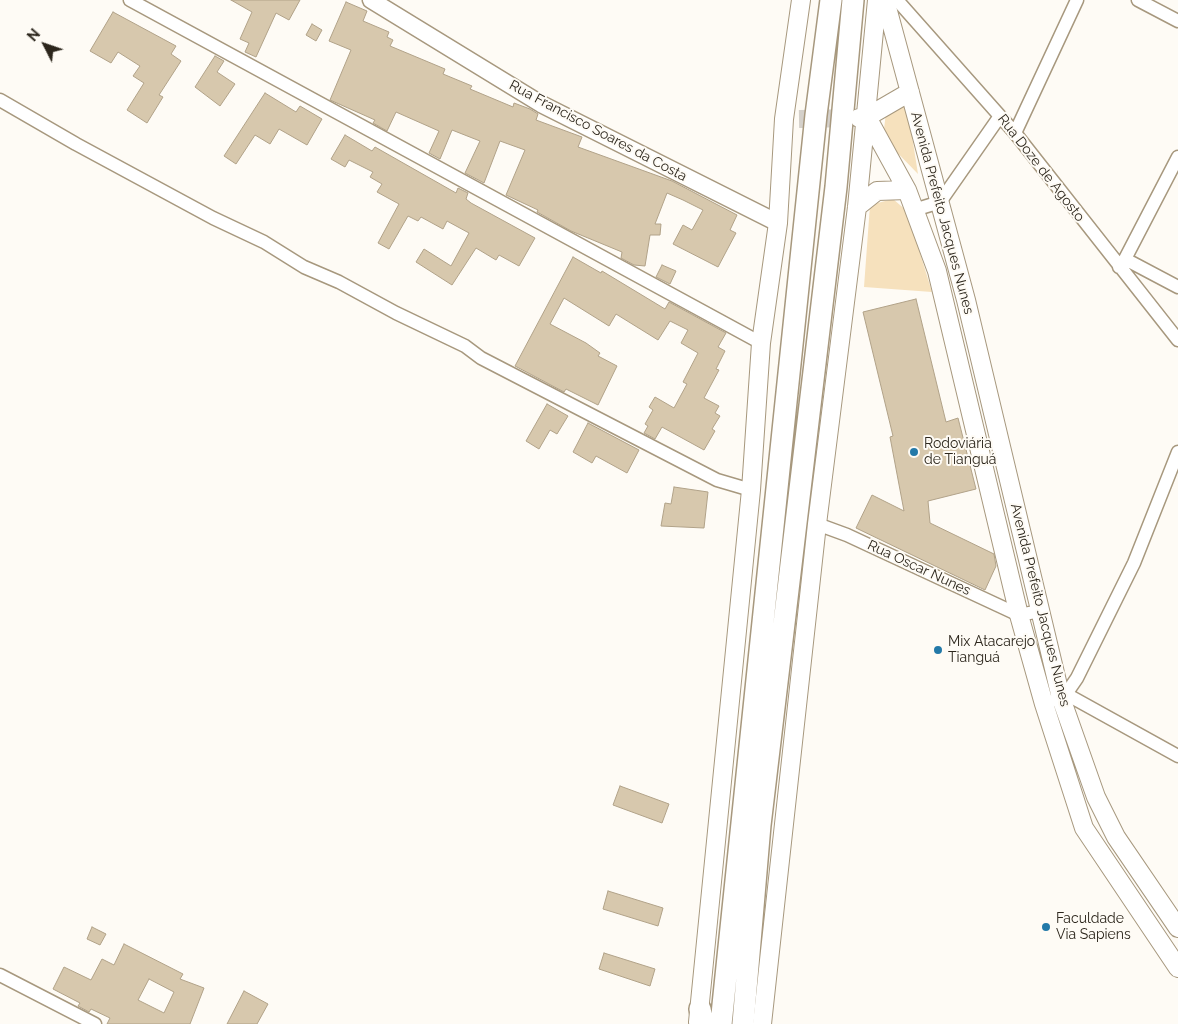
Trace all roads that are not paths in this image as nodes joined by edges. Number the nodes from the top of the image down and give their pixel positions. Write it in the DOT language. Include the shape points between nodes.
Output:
graph roads {
  1 [pos="130,0"];
  2 [pos="371,0"];
  3 [pos="801,0"];
  4 [pos="830,0"];
  5 [pos="853,0"];
  6 [pos="877,0"];
  7 [pos="885,0"];
  8 [pos="897,0"];
  9 [pos="1077,0"];
  10 [pos="1138,0"];
  11 [pos="1178,21"];
  12 [pos="910,92"];
  13 [pos="0,100"];
  14 [pos="1000,116"];
  15 [pos="861,118"];
  16 [pos="1015,133"];
  17 [pos="1178,157"];
  18 [pos="907,190"];
  19 [pos="940,202"];
  20 [pos="857,207"];
  21 [pos="914,210"];
  22 [pos="778,224"];
  23 [pos="1122,263"];
  24 [pos="957,266"];
  25 [pos="937,271"];
  26 [pos="1178,287"];
  27 [pos="975,337"];
  28 [pos="1178,340"];
  29 [pos="954,342"];
  30 [pos="761,343"];
  31 [pos="990,403"];
  32 [pos="970,408"];
  33 [pos="1178,452"];
  34 [pos="1007,472"];
  35 [pos="986,477"];
  36 [pos="751,490"];
  37 [pos="817,524"];
  38 [pos="1024,544"];
  39 [pos="1003,548"];
  40 [pos="1040,610"];
  41 [pos="1019,615"];
  42 [pos="1064,696"];
  43 [pos="1044,704"];
  44 [pos="1178,756"];
  45 [pos="1176,923"];
  46 [pos="1154,935"];
  47 [pos="1178,968"];
  48 [pos="0,975"];
  49 [pos="700,1019"];
  50 [pos="95,1024"];
  51 [pos="720,1024"];
  52 [pos="743,1024"];
  53 [pos="762,1024"];
  1 -- 30 [label="street"];
  2 -- 22 [label="street, Rua Francisco Soares da Costa" via="541,104"];
  3 -- 22 [label="main road" via="792,119"];
  4 -- 51 [label="highway"];
  5 -- 52 [label="highway" via="836,187 760,825"];
  6 -- 15 [label="main road"];
  7 -- 12 [label="main road, Avenida Prefeito Jacques Nunes"];
  8 -- 14 [label="street, Rua Doze de Agosto"];
  9 -- 16 [label="street"];
  10 -- 11 [label="street"];
  12 -- 15 [label="main road"];
  12 -- 19 [label="main road, Avenida Prefeito Jacques Nunes"];
  13 -- 36 [label="street" via="213,218 264,242 304,267 465,346 481,358 717,480"];
  14 -- 16 [label="street, Rua Doze de Agosto"];
  14 -- 19 [label="street"];
  15 -- 18 [label="main road, Avenida Prefeito Jacques Nunes"];
  15 -- 20 [label="main road"];
  16 -- 23 [label="street, Rua Doze de Agosto"];
  17 -- 23 [label="street"];
  18 -- 20 [label="main road" via="877,191"];
  18 -- 21 [label="main road, Avenida Prefeito Jacques Nunes"];
  19 -- 21 [label="street"];
  19 -- 24 [label="main road, Avenida Prefeito Jacques Nunes"];
  20 -- 37 [label="main road"];
  21 -- 25 [label="main road, Avenida Prefeito Jacques Nunes"];
  22 -- 30 [label="main road"];
  23 -- 26 [label="street"];
  23 -- 28 [label="street, Rua Doze de Agosto"];
  24 -- 25 [label="main road"];
  24 -- 27 [label="main road, Avenida Prefeito Jacques Nunes"];
  25 -- 29 [label="main road, Avenida Prefeito Jacques Nunes"];
  27 -- 29 [label="main road"];
  27 -- 31 [label="main road, Avenida Prefeito Jacques Nunes"];
  29 -- 32 [label="main road, Avenida Prefeito Jacques Nunes"];
  30 -- 36 [label="main road"];
  31 -- 32 [label="main road"];
  31 -- 34 [label="main road, Avenida Prefeito Jacques Nunes"];
  32 -- 35 [label="main road, Avenida Prefeito Jacques Nunes"];
  33 -- 42 [label="street" via="1134,563 1077,678"];
  34 -- 35 [label="main road"];
  34 -- 38 [label="main road, Avenida Prefeito Jacques Nunes"];
  35 -- 39 [label="main road, Avenida Prefeito Jacques Nunes"];
  36 -- 49 [label="main road"];
  37 -- 41 [label="street, Rua Oscar Nunes"];
  37 -- 53 [label="main road"];
  38 -- 39 [label="main road"];
  38 -- 40 [label="main road, Avenida Prefeito Jacques Nunes"];
  39 -- 41 [label="main road, Avenida Prefeito Jacques Nunes"];
  40 -- 41 [label="street"];
  40 -- 42 [label="main road, Avenida Prefeito Jacques Nunes"];
  41 -- 43 [label="main road, Avenida Prefeito Jacques Nunes"];
  42 -- 43 [label="street"];
  42 -- 44 [label="street"];
  42 -- 45 [label="main road, Avenida Prefeito Jacques Nunes" via="1096,797 1116,837"];
  43 -- 46 [label="main road, Avenida Prefeito Jacques Nunes" via="1084,828"];
  45 -- 46 [label="street"];
  46 -- 47 [label="main road, Avenida Prefeito Jacques Nunes"];
  48 -- 50 [label="street"];
}
